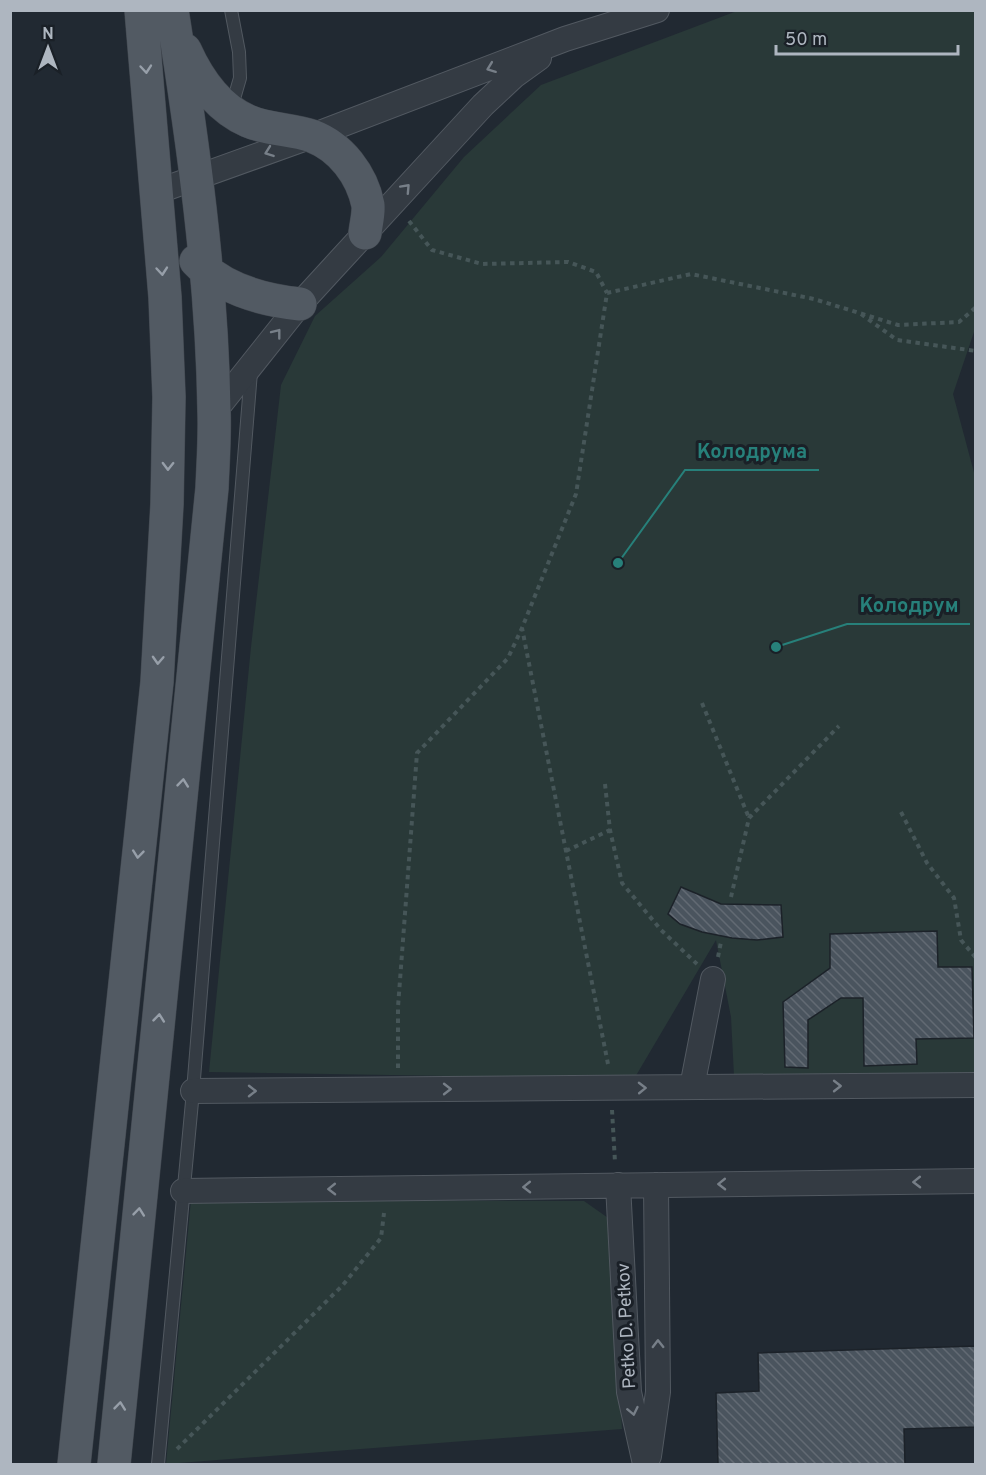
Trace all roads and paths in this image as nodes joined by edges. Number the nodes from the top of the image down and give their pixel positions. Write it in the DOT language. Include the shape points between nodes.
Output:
graph roads {
  1 [pos="141,10"];
  2 [pos="231,10"];
  3 [pos="657,10"];
  4 [pos="173,19"];
  5 [pos="565,39"];
  6 [pos="231,110"];
  7 [pos="312,136"];
  8 [pos="197,178"];
  9 [pos="394,201"];
  10 [pos="157,202"];
  11 [pos="365,232"];
  12 [pos="207,273"];
  13 [pos="607,293"];
  14 [pos="300,304"];
  15 [pos="975,307"];
  16 [pos="858,312"];
  17 [pos="975,351"];
  18 [pos="251,367"];
  19 [pos="214,412"];
  20 [pos="522,628"];
  21 [pos="702,703"];
  22 [pos="839,726"];
  23 [pos="605,784"];
  24 [pos="902,812"];
  25 [pos="749,818"];
  26 [pos="610,830"];
  27 [pos="566,851"];
  28 [pos="731,897"];
  29 [pos="975,958"];
  30 [pos="713,979"];
  31 [pos="975,1085"];
  32 [pos="692,1087"];
  33 [pos="612,1088"];
  34 [pos="398,1090"];
  35 [pos="193,1091"];
  36 [pos="975,1181"];
  37 [pos="618,1185"];
  38 [pos="656,1185"];
  39 [pos="386,1189"];
  40 [pos="183,1191"];
  41 [pos="170,1456"];
  42 [pos="74,1464"];
  43 [pos="114,1464"];
  44 [pos="158,1464"];
  45 [pos="646,1464"];
  1 -- 10 [label="main road, one-way"];
  2 -- 6 [label="lane" via="240,78"];
  3 -- 5 [label="street"];
  4 -- 6 [label="main road" via="198,76"];
  4 -- 8 [label="main road"];
  5 -- 7 [label="street, one-way"];
  9 -- 5 [label="street, one-way" via="483,105 514,76"];
  6 -- 7 [label="main road" via="249,122"];
  7 -- 8 [label="street, one-way"];
  7 -- 11 [label="main road" via="341,154 361,182 368,207"];
  8 -- 10 [label="street"];
  8 -- 12 [label="main road"];
  9 -- 11 [label="street"];
  9 -- 13 [label="path" via="432,250 482,264 568,262 596,272"];
  10 -- 12 [label="main road" via="182,246"];
  10 -- 42 [label="main road, one-way" via="169,397 157,682"];
  11 -- 14 [label="street"];
  12 -- 14 [label="main road" via="252,294"];
  12 -- 19 [label="main road"];
  13 -- 16 [label="path" via="691,274 814,298"];
  13 -- 20 [label="path" via="576,494"];
  18 -- 14 [label="street, one-way"];
  15 -- 16 [label="path" via="959,322 898,325"];
  16 -- 17 [label="path" via="897,340"];
  18 -- 19 [label="street"];
  18 -- 35 [label="lane"];
  43 -- 19 [label="main road, one-way" via="211,500"];
  20 -- 27 [label="path"];
  20 -- 34 [label="path" via="508,658 417,753 398,1007"];
  21 -- 25 [label="path"];
  22 -- 25 [label="path"];
  23 -- 26 [label="path"];
  24 -- 29 [label="path" via="927,863 954,898 962,940"];
  25 -- 28 [label="path"];
  26 -- 27 [label="path"];
  26 -- 30 [label="path" via="622,883 661,930"];
  27 -- 33 [label="path"];
  30 -- 32 [label="street"];
  32 -- 31 [label="street, one-way"];
  33 -- 32 [label="street, one-way"];
  34 -- 33 [label="street, one-way"];
  33 -- 37 [label="path"];
  35 -- 34 [label="street, one-way"];
  35 -- 40 [label="lane"];
  36 -- 38 [label="street, one-way"];
  37 -- 38 [label="street"];
  37 -- 39 [label="street, one-way"];
  37 -- 45 [label="street, Petko D. Petkov, one-way" via="629,1392"];
  45 -- 38 [label="street, Petko D. Petkov, one-way" via="658,1392"];
  39 -- 40 [label="street, one-way"];
  39 -- 41 [label="path" via="381,1238 342,1286"];
  40 -- 44 [label="lane"];
}
